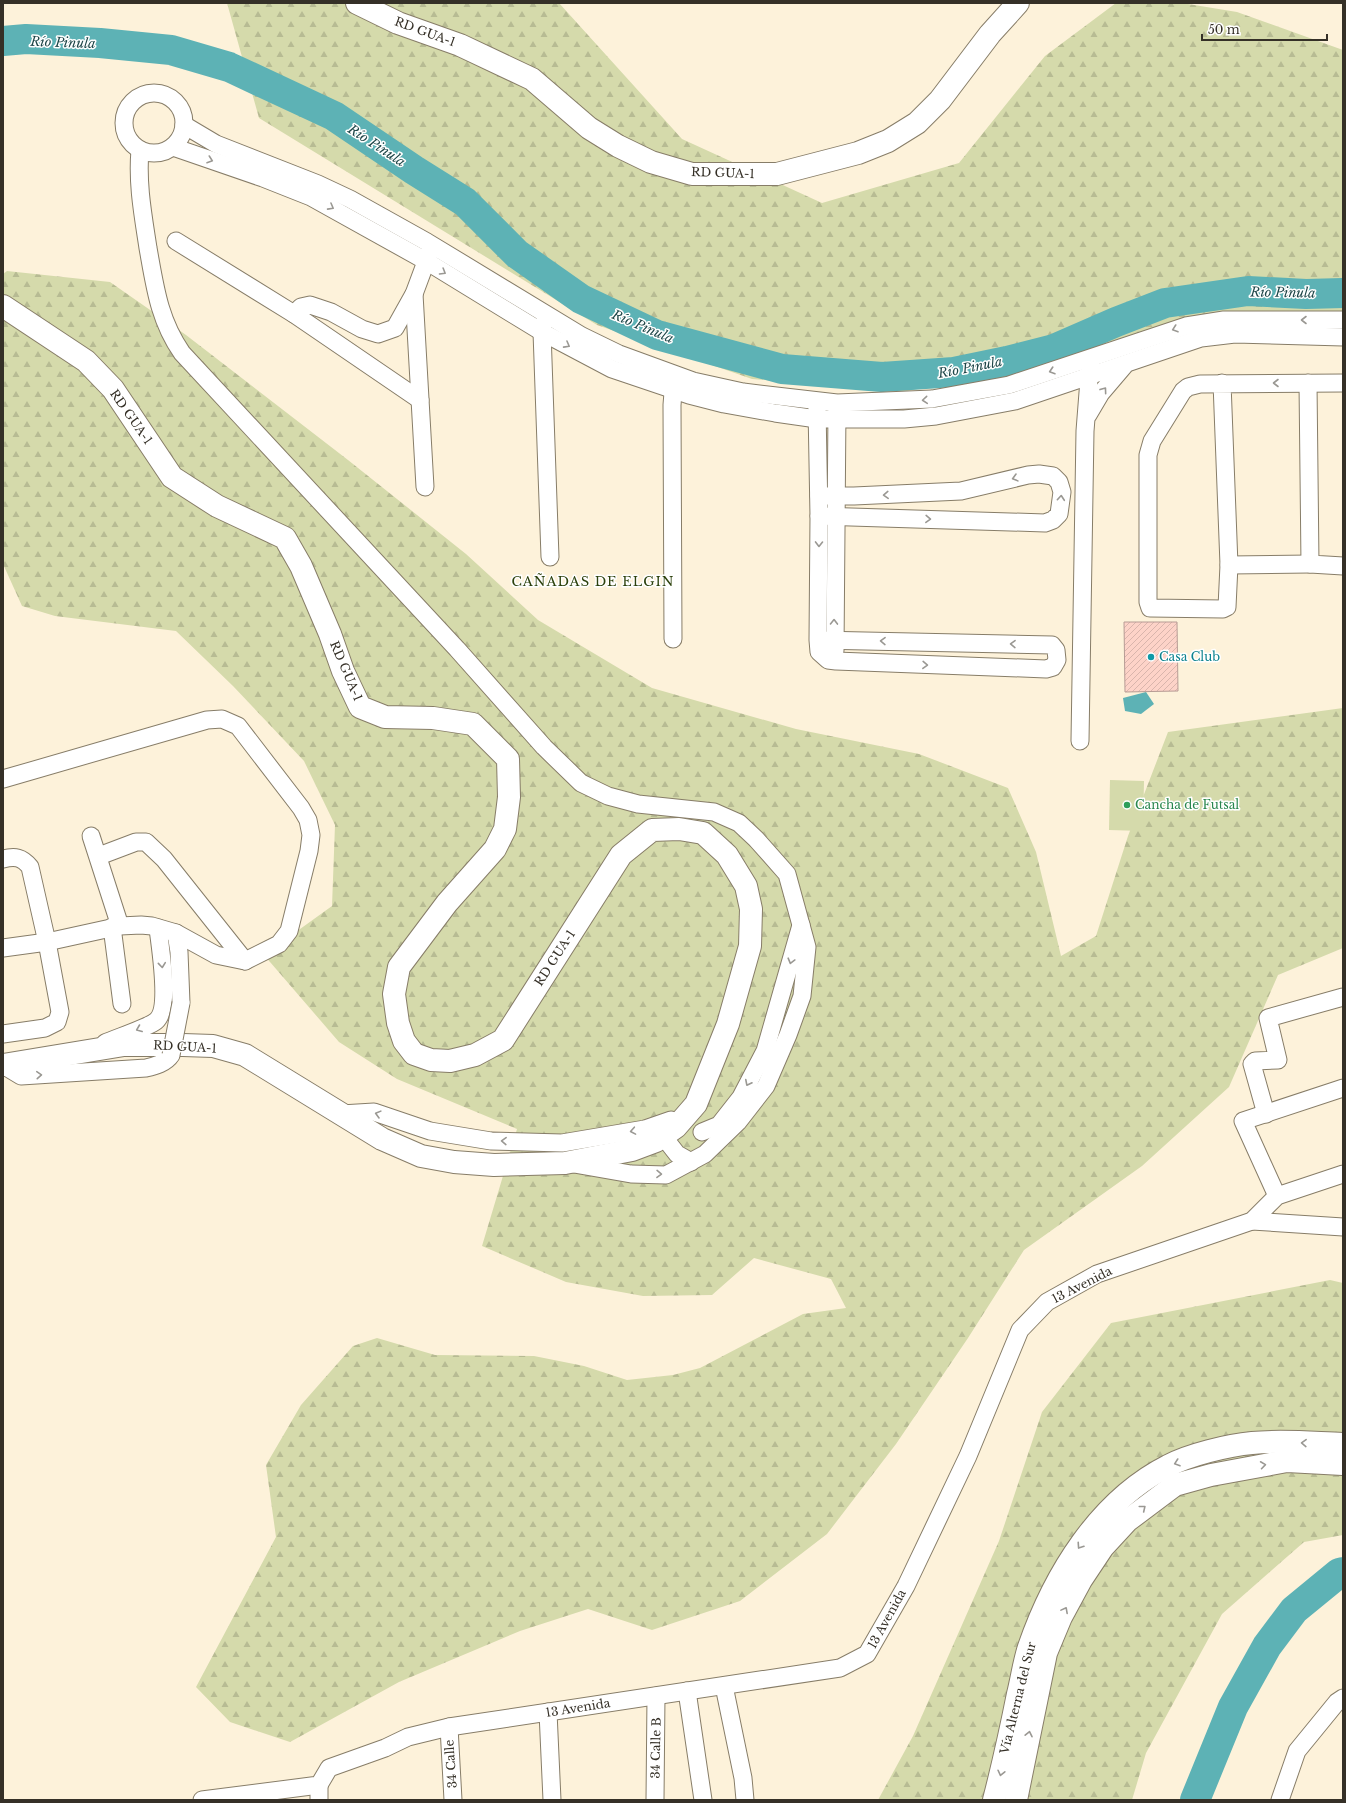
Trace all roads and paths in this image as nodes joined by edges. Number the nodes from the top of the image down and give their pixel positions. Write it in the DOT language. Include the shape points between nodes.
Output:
graph roads {
  1 [pos="358,3"];
  2 [pos="1018,3"];
  3 [pos="184,125"];
  4 [pos="173,147"];
  5 [pos="140,150"];
  6 [pos="176,241"];
  7 [pos="433,246"];
  8 [pos="426,261"];
  9 [pos="414,294"];
  10 [pos="3,306"];
  11 [pos="294,314"];
  12 [pos="544,314"];
  13 [pos="1343,320"];
  14 [pos="542,332"];
  15 [pos="1343,338"];
  16 [pos="1092,358"];
  17 [pos="1126,364"];
  18 [pos="1089,377"];
  19 [pos="674,382"];
  20 [pos="1222,383"];
  21 [pos="1308,383"];
  22 [pos="1343,383"];
  23 [pos="420,400"];
  24 [pos="816,401"];
  25 [pos="837,411"];
  26 [pos="817,419"];
  27 [pos="1086,419"];
  28 [pos="425,487"];
  29 [pos="819,496"];
  30 [pos="836,496"];
  31 [pos="827,516"];
  32 [pos="550,557"];
  33 [pos="1310,564"];
  34 [pos="1229,565"];
  35 [pos="1343,566"];
  36 [pos="673,639"];
  37 [pos="826,640"];
  38 [pos="1080,741"];
  39 [pos="3,779"];
  40 [pos="91,836"];
  41 [pos="99,856"];
  42 [pos="3,859"];
  43 [pos="801,923"];
  44 [pos="116,926"];
  45 [pos="158,928"];
  46 [pos="176,933"];
  47 [pos="47,942"];
  48 [pos="3,948"];
  49 [pos="245,961"];
  50 [pos="1343,997"];
  51 [pos="122,1004"];
  52 [pos="3,1034"];
  53 [pos="82,1052"];
  54 [pos="3,1065"];
  55 [pos="1343,1088"];
  56 [pos="341,1114"];
  57 [pos="1266,1114"];
  58 [pos="667,1128"];
  59 [pos="702,1132"];
  60 [pos="691,1162"];
  61 [pos="565,1163"];
  62 [pos="1343,1174"];
  63 [pos="1277,1196"];
  64 [pos="1252,1221"];
  65 [pos="1343,1226"];
  66 [pos="1343,1444"];
  67 [pos="1343,1464"];
  68 [pos="724,1686"];
  69 [pos="687,1692"];
  70 [pos="656,1696"];
  71 [pos="1343,1698"];
  72 [pos="548,1712"];
  73 [pos="449,1727"];
  74 [pos="319,1792"];
  75 [pos="252,1797"];
  76 [pos="202,1800"];
  77 [pos="453,1800"];
  78 [pos="552,1800"];
  79 [pos="655,1800"];
  80 [pos="703,1800"];
  81 [pos="745,1800"];
  82 [pos="994,1800"];
  83 [pos="1016,1800"];
  84 [pos="1280,1800"];
  1 -- 2 [label="main road, RD GUA-1" via="398,22 460,45 532,79 589,128 651,162 692,174 777,174 858,153 888,141 917,123 940,100 986,39"];
  3 -- 4 [label="street" via="179,141"];
  3 -- 5 [label="street" via="180,108 167,96 151,93 135,100 125,114 124,122 128,139"];
  3 -- 7 [label="street" via="216,144 350,199"];
  4 -- 5 [label="street" via="157,154"];
  4 -- 8 [label="street, one-way" via="311,197"];
  5 -- 43 [label="street" via="140,199 158,303 170,336 182,353 544,747 581,783 615,798 638,804 714,812 739,823 787,874"];
  6 -- 11 [label="street"];
  7 -- 8 [label="street"];
  7 -- 12 [label="street"];
  8 -- 9 [label="street"];
  8 -- 14 [label="street, one-way"];
  9 -- 11 [label="street" via="395,328 378,334 362,330 331,312 310,305 301,307"];
  9 -- 23 [label="street"];
  10 -- 58 [label="main road, RD GUA-1" via="86,361 112,389 172,476 217,506 285,538 301,566 360,707 385,718 433,718 473,724 508,759 509,797 505,829 494,849 447,903 399,967 394,994 398,1022 404,1041 414,1054 431,1060 450,1061 475,1055 503,1040 621,855 652,830 679,829 703,833 727,855 746,886 751,909 750,946 728,1024 696,1104 676,1127"];
  11 -- 23 [label="street"];
  12 -- 14 [label="street"];
  12 -- 19 [label="street"];
  13 -- 16 [label="street, one-way" via="1224,320 1197,324"];
  14 -- 19 [label="street, one-way" via="612,368"];
  14 -- 32 [label="street"];
  15 -- 17 [label="street" via="1218,335 1192,340"];
  16 -- 18 [label="street"];
  16 -- 25 [label="street, one-way" via="1009,385 972,393"];
  17 -- 18 [label="street"];
  27 -- 17 [label="street, one-way" via="1101,393"];
  18 -- 25 [label="street" via="1015,401 936,416 904,419"];
  18 -- 27 [label="street"];
  19 -- 24 [label="street" via="693,381 743,392"];
  19 -- 26 [label="street" via="742,408"];
  19 -- 36 [label="street"];
  21 -- 20 [label="street, one-way"];
  20 -- 34 [label="street"];
  20 -- 34 [label="street" via="1200,384 1183,391 1150,447 1148,605 1150,608 1225,608"];
  21 -- 22 [label="street"];
  21 -- 33 [label="street"];
  23 -- 28 [label="street"];
  24 -- 25 [label="street"];
  24 -- 26 [label="street"];
  25 -- 26 [label="street"];
  25 -- 30 [label="street"];
  26 -- 29 [label="street"];
  27 -- 38 [label="street"];
  29 -- 30 [label="street"];
  29 -- 31 [label="street"];
  30 -- 31 [label="street"];
  31 -- 30 [label="street, one-way" via="1045,523 1059,514 1062,492 1059,482 1053,476 1039,474 961,491"];
  31 -- 37 [label="street"];
  33 -- 34 [label="street"];
  33 -- 35 [label="street"];
  37 -- 37 [label="street, one-way" via="819,652 828,660 836,661 1046,670 1053,667 1057,660 1056,650 1052,645"];
  39 -- 49 [label="street" via="207,720 222,719 238,726 301,808 308,820 311,835 289,931 279,944"];
  40 -- 41 [label="street"];
  41 -- 44 [label="street"];
  41 -- 49 [label="street" via="136,842 146,842 164,859"];
  42 -- 47 [label="street" via="19,858 25,860 30,867"];
  43 -- 59 [label="street, one-way" via="764,1051 741,1097 720,1125"];
  43 -- 60 [label="street" via="807,947 802,996 766,1086 738,1122 705,1154"];
  44 -- 45 [label="street" via="141,925"];
  44 -- 47 [label="street"];
  44 -- 51 [label="street"];
  45 -- 46 [label="street"];
  45 -- 53 [label="street, one-way" via="164,1003 159,1017 150,1024"];
  46 -- 49 [label="street" via="216,955"];
  54 -- 46 [label="street, one-way, bridge" via="21,1076 146,1068 168,1059 171,1055 181,1003"];
  47 -- 48 [label="street"];
  47 -- 52 [label="street" via="60,1012 57,1022 45,1028"];
  50 -- 57 [label="street" via="1268,1018 1278,1060 1255,1061 1252,1064"];
  53 -- 54 [label="main road, RD GUA-1"];
  53 -- 56 [label="main road, RD GUA-1" via="124,1046 213,1046 245,1055"];
  55 -- 57 [label="street"];
  58 -- 56 [label="street, one-way" via="645,1129 562,1143 491,1140 430,1131 374,1112"];
  56 -- 61 [label="main road, RD GUA-1" via="382,1139 421,1156 494,1165"];
  57 -- 63 [label="street" via="1243,1121"];
  58 -- 60 [label="street" via="676,1154"];
  58 -- 61 [label="main road, RD GUA-1" via="656,1141 632,1150"];
  61 -- 60 [label="street, one-way" via="631,1174 666,1175"];
  62 -- 63 [label="street, 13 Avenida"];
  63 -- 64 [label="street, 13 Avenida"];
  64 -- 65 [label="street"];
  64 -- 68 [label="street, 13 Avenida" via="1097,1274 1048,1302 1020,1330 968,1456 906,1586 867,1654 840,1668"];
  66 -- 82 [label="main road, Vía Alterna del Sur, one-way" via="1251,1443 1206,1453 1169,1465 1140,1483 1115,1504 1090,1532 1066,1567 1045,1607 1032,1641"];
  83 -- 67 [label="main road, Vía Alterna del Sur, one-way" via="1046,1653 1061,1617 1081,1580 1103,1547 1127,1521 1175,1485 1211,1475 1287,1461"];
  68 -- 69 [label="street, 13 Avenida"];
  68 -- 81 [label="street" via="743,1778"];
  69 -- 70 [label="street, 13 Avenida"];
  69 -- 80 [label="street"];
  70 -- 72 [label="street, 13 Avenida"];
  70 -- 79 [label="street, 34 Calle B"];
  71 -- 84 [label="street" via="1336,1702 1297,1751"];
  72 -- 73 [label="street, 13 Avenida"];
  72 -- 78 [label="street"];
  73 -- 74 [label="street, 13 Avenida" via="408,1737 329,1768"];
  73 -- 77 [label="street, 34 Calle"];
  74 -- 75 [label="street, 13 Avenida"];
  75 -- 76 [label="street, 13 Avenida"];
}
